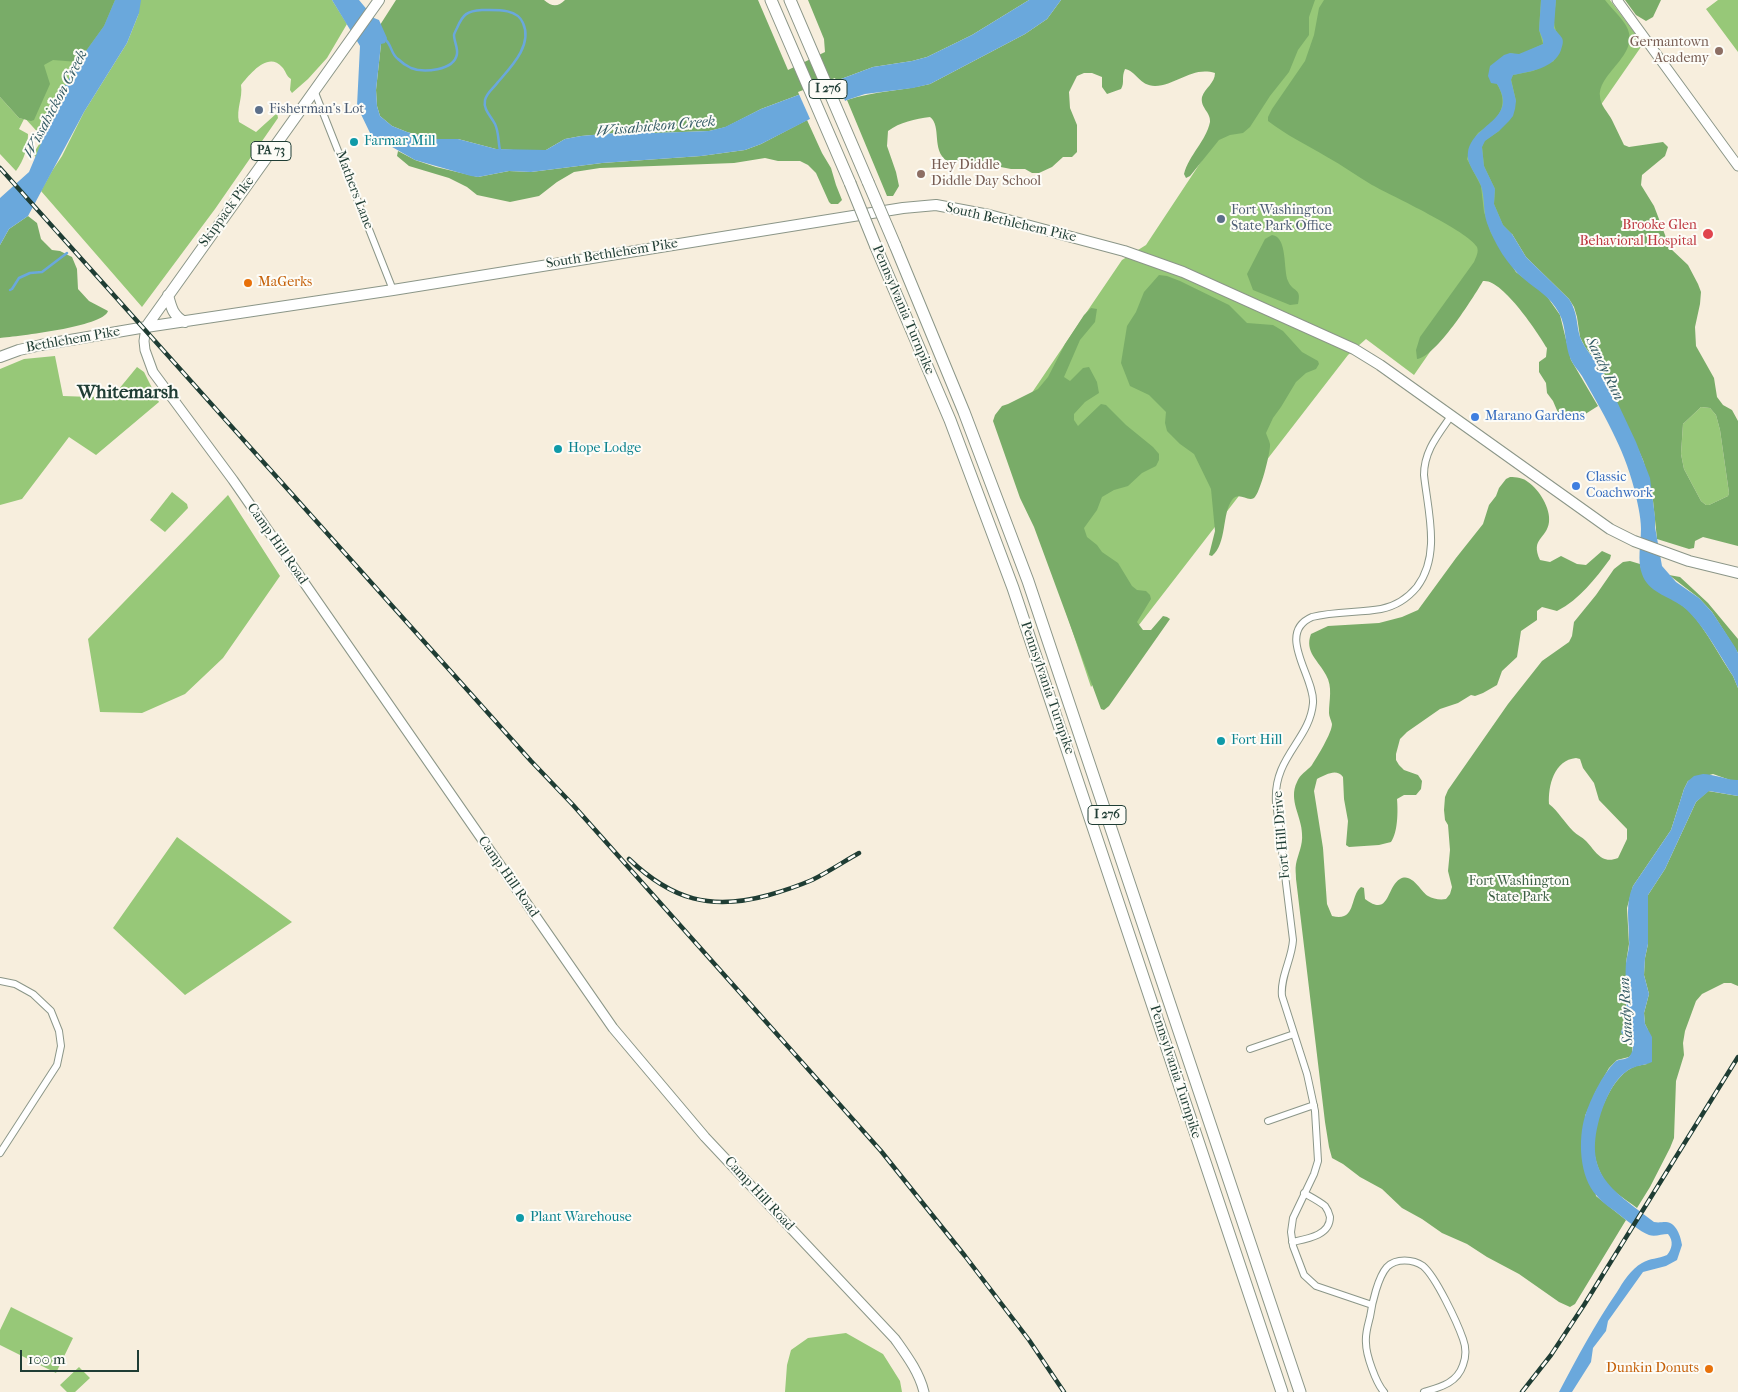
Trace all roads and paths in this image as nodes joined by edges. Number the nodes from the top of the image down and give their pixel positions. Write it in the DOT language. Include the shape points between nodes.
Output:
graph roads {
  1 [pos="379,0"];
  2 [pos="771,0"];
  3 [pos="790,0"];
  4 [pos="1617,0"];
  5 [pos="314,90"];
  6 [pos="1738,166"];
  7 [pos="393,290"];
  8 [pos="168,295"];
  9 [pos="185,322"];
  10 [pos="146,327"];
  11 [pos="0,357"];
  12 [pos="1451,416"];
  13 [pos="1738,573"];
  14 [pos="0,981"];
  15 [pos="1294,1034"];
  16 [pos="1250,1049"];
  17 [pos="1314,1105"];
  18 [pos="1268,1121"];
  19 [pos="0,1153"];
  20 [pos="1304,1193"];
  21 [pos="1292,1242"];
  22 [pos="1372,1305"];
  23 [pos="924,1392"];
  24 [pos="1282,1392"];
  25 [pos="1300,1392"];
  26 [pos="1384,1392"];
  27 [pos="1424,1392"];
  1 -- 5 [label="main road, Skippack Pike / PA 73"];
  2 -- 24 [label="highway, Pennsylvania Turnpike / I 276, bridge" via="982,502"];
  3 -- 25 [label="highway, Pennsylvania Turnpike / I 276, bridge" via="964,412 1028,581"];
  4 -- 6 [label="street"];
  5 -- 7 [label="street, Mathers Lane"];
  5 -- 8 [label="main road, Skippack Pike / PA 73"];
  7 -- 9 [label="main road, South Bethlehem Pike"];
  7 -- 12 [label="main road, South Bethlehem Pike" via="903,208 936,206 1007,219 1124,251 1183,272 1354,349"];
  8 -- 9 [label="main road" via="174,314"];
  8 -- 10 [label="main road, Skippack Pike / PA 73"];
  9 -- 10 [label="main road, South Bethlehem Pike"];
  10 -- 11 [label="main road, Bethlehem Pike" via="41,345"];
  10 -- 23 [label="street, Camp Hill Road" via="145,350 153,372 233,480 613,1028 705,1137 894,1339 910,1360"];
  12 -- 13 [label="main road, South Bethlehem Pike" via="1610,530 1634,542 1704,566"];
  12 -- 15 [label="street, Fort Hill Drive" via="1430,446 1425,463 1431,547 1428,566 1420,582 1397,605 1312,617 1300,626 1296,635 1313,704 1304,728 1282,766 1276,797 1293,940 1282,996"];
  14 -- 19 [label="street" via="15,984 34,994 51,1011 59,1031 60,1046 57,1065"];
  15 -- 16 [label="street"];
  15 -- 17 [label="street, Fort Hill Drive"];
  17 -- 18 [label="street"];
  17 -- 20 [label="street, Fort Hill Drive" via="1319,1152"];
  20 -- 21 [label="street, Fort Hill Drive" via="1293,1218"];
  20 -- 21 [label="street" via="1326,1208 1328,1225 1315,1236"];
  21 -- 22 [label="street, Fort Hill Drive" via="1304,1275 1311,1283"];
  22 -- 26 [label="street" via="1366,1346"];
  22 -- 27 [label="street" via="1382,1275 1390,1265 1401,1261 1415,1262 1425,1268 1446,1300 1463,1340 1465,1357 1461,1371 1452,1382"];
}
